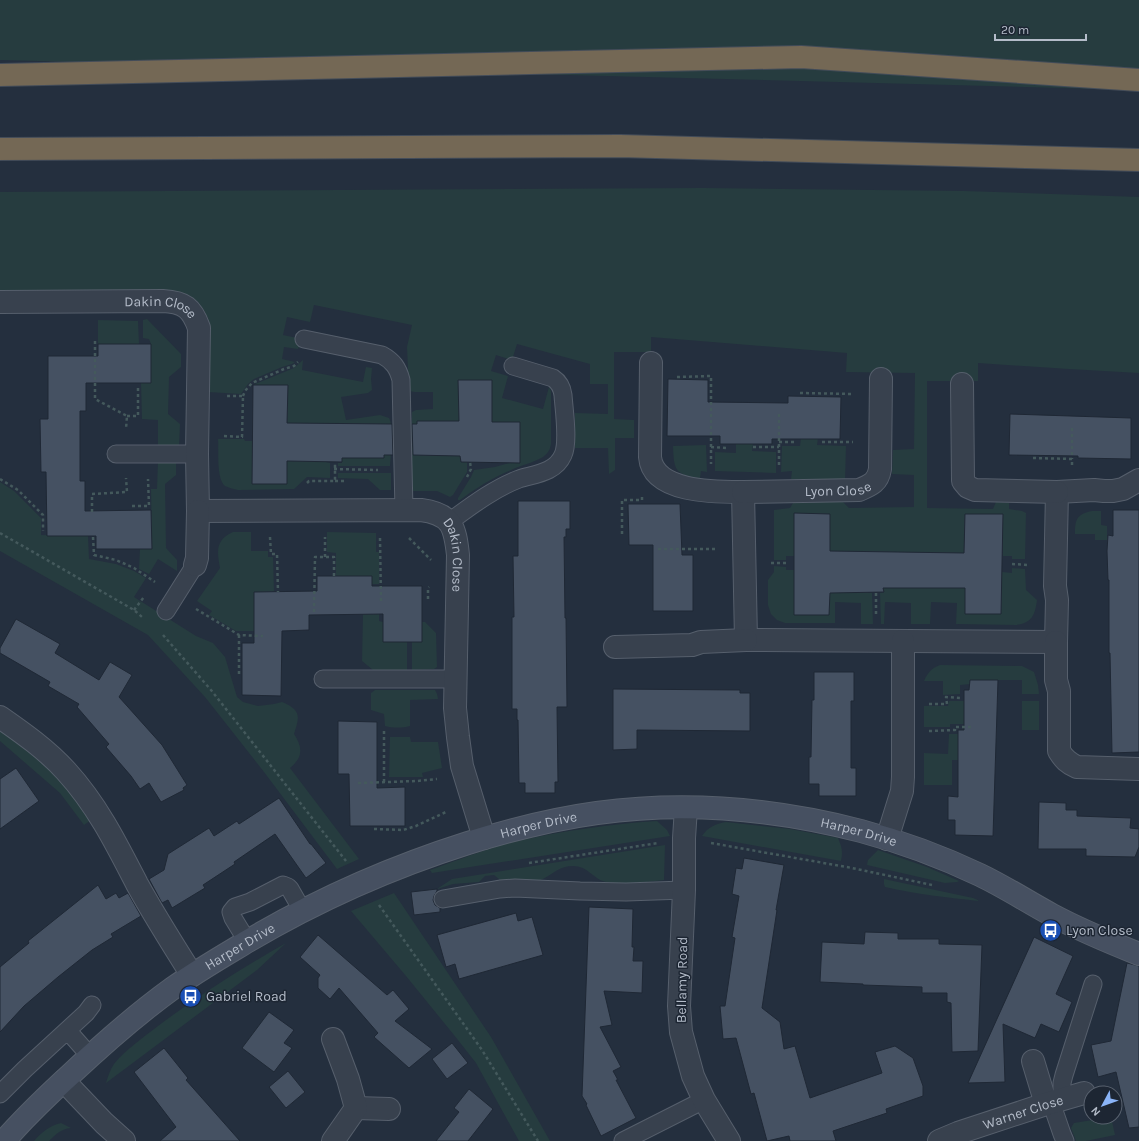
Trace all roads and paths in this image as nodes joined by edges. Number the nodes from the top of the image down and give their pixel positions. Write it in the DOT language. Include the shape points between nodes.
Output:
graph roads {
  1 [pos="0,75"];
  2 [pos="1139,80"];
  3 [pos="0,149"];
  4 [pos="1139,160"];
  5 [pos="0,302"];
  6 [pos="304,339"];
  7 [pos="513,366"];
  8 [pos="651,370"];
  9 [pos="962,384"];
  10 [pos="138,385"];
  11 [pos="880,387"];
  12 [pos="800,393"];
  13 [pos="218,396"];
  14 [pos="243,396"];
  15 [pos="779,413"];
  16 [pos="127,416"];
  17 [pos="1072,428"];
  18 [pos="217,436"];
  19 [pos="779,442"];
  20 [pos="797,442"];
  21 [pos="822,442"];
  22 [pos="880,443"];
  23 [pos="711,447"];
  24 [pos="753,447"];
  25 [pos="779,447"];
  26 [pos="728,448"];
  27 [pos="116,454"];
  28 [pos="148,454"];
  29 [pos="197,454"];
  30 [pos="1072,459"];
  31 [pos="334,469"];
  32 [pos="403,470"];
  33 [pos="654,470"];
  34 [pos="0,479"];
  35 [pos="1139,480"];
  36 [pos="335,481"];
  37 [pos="350,481"];
  38 [pos="711,492"];
  39 [pos="743,492"];
  40 [pos="778,492"];
  41 [pos="1057,492"];
  42 [pos="132,506"];
  43 [pos="393,510"];
  44 [pos="198,511"];
  45 [pos="270,511"];
  46 [pos="449,522"];
  47 [pos="43,531"];
  48 [pos="0,533"];
  49 [pos="622,534"];
  50 [pos="406,535"];
  51 [pos="93,537"];
  52 [pos="658,549"];
  53 [pos="744,550"];
  54 [pos="771,555"];
  55 [pos="434,563"];
  56 [pos="786,563"];
  57 [pos="1012,564"];
  58 [pos="195,565"];
  59 [pos="1029,565"];
  60 [pos="334,576"];
  61 [pos="432,584"];
  62 [pos="278,592"];
  63 [pos="176,596"];
  64 [pos="381,601"];
  65 [pos="428,601"];
  66 [pos="166,611"];
  67 [pos="314,612"];
  68 [pos="145,620"];
  69 [pos="163,635"];
  70 [pos="239,635"];
  71 [pos="262,636"];
  72 [pos="746,640"];
  73 [pos="903,641"];
  74 [pos="1056,642"];
  75 [pos="614,647"];
  76 [pos="239,677"];
  77 [pos="323,678"];
  78 [pos="455,679"];
  79 [pos="961,698"];
  80 [pos="903,703"];
  81 [pos="0,717"];
  82 [pos="973,728"];
  83 [pos="384,731"];
  84 [pos="903,731"];
  85 [pos="1139,769"];
  86 [pos="466,776"];
  87 [pos="384,782"];
  88 [pos="358,783"];
  89 [pos="472,797"];
  90 [pos="686,808"];
  91 [pos="374,829"];
  92 [pos="484,838"];
  93 [pos="887,839"];
  94 [pos="362,882"];
  95 [pos="684,890"];
  96 [pos="444,899"];
  97 [pos="302,910"];
  98 [pos="247,941"];
  99 [pos="1139,954"];
  100 [pos="192,975"];
  101 [pos="1093,984"];
  102 [pos="92,1005"];
  103 [pos="68,1030"];
  104 [pos="333,1039"];
  105 [pos="90,1056"];
  106 [pos="1033,1061"];
  107 [pos="64,1080"];
  108 [pos="1083,1093"];
  109 [pos="0,1094"];
  110 [pos="704,1100"];
  111 [pos="1053,1102"];
  112 [pos="356,1108"];
  113 [pos="390,1109"];
  114 [pos="4,1141"];
  115 [pos="124,1141"];
  116 [pos="333,1141"];
  117 [pos="538,1141"];
  118 [pos="623,1141"];
  119 [pos="729,1141"];
  120 [pos="939,1141"];
  121 [pos="1065,1141"];
  1 -- 2 [label="highway" via="801,57"];
  3 -- 4 [label="highway" via="620,146"];
  5 -- 29 [label="street, Dakin Close" via="174,301 183,304 190,310 199,328"];
  6 -- 14 [label="path" via="299,360 294,366 252,383"];
  6 -- 32 [label="lane" via="382,355 395,364 401,380"];
  7 -- 46 [label="lane" via="553,378 562,388 566,440 563,455 551,469 487,494"];
  8 -- 23 [label="path" via="711,376"];
  8 -- 33 [label="street" via="650,457"];
  9 -- 41 [label="street" via="963,481 968,487 975,490"];
  10 -- 16 [label="path" via="138,416"];
  11 -- 12 [label="path"];
  11 -- 22 [label="street, Lyon Close"];
  13 -- 14 [label="path"];
  14 -- 18 [label="path" via="242,436"];
  15 -- 19 [label="path"];
  17 -- 30 [label="path"];
  19 -- 20 [label="path"];
  19 -- 25 [label="path"];
  21 -- 22 [label="path"];
  22 -- 40 [label="street, Lyon Close" via="879,477 867,487 860,490"];
  23 -- 26 [label="path"];
  23 -- 38 [label="path"];
  24 -- 25 [label="path"];
  25 -- 40 [label="path"];
  27 -- 28 [label="lane"];
  28 -- 29 [label="lane"];
  28 -- 42 [label="path" via="149,506"];
  29 -- 44 [label="street, Dakin Close"];
  31 -- 32 [label="path"];
  32 -- 43 [label="lane"];
  33 -- 38 [label="street, Lyon Close" via="673,484"];
  33 -- 49 [label="path" via="649,477 642,477 642,500 622,500"];
  34 -- 47 [label="path" via="18,490 43,515"];
  35 -- 41 [label="street" via="1123,489 1113,491"];
  36 -- 37 [label="path"];
  38 -- 39 [label="street, Lyon Close"];
  39 -- 40 [label="street, Lyon Close"];
  39 -- 53 [label="street"];
  41 -- 74 [label="street"];
  43 -- 45 [label="street, Dakin Close"];
  43 -- 46 [label="street, Dakin Close" via="432,512"];
  43 -- 64 [label="path" via="380,529"];
  44 -- 45 [label="street, Dakin Close"];
  44 -- 58 [label="street, Dakin Close"];
  45 -- 62 [label="path" via="271,554 277,554"];
  46 -- 78 [label="street, Dakin Close" via="456,539 458,555"];
  48 -- 68 [label="path" via="134,610"];
  50 -- 55 [label="path"];
  51 -- 63 [label="path" via="94,555 116,560 134,568"];
  52 -- 53 [label="path"];
  53 -- 72 [label="street"];
  54 -- 56 [label="path" via="771,563"];
  57 -- 59 [label="path"];
  58 -- 63 [label="lane"];
  60 -- 67 [label="path" via="334,557 314,556"];
  61 -- 65 [label="path" via="428,588"];
  63 -- 66 [label="lane"];
  63 -- 70 [label="path"];
  69 -- 94 [label="path" via="211,690"];
  70 -- 71 [label="path"];
  70 -- 76 [label="path"];
  72 -- 73 [label="street"];
  72 -- 75 [label="street" via="701,642 692,645"];
  73 -- 74 [label="street"];
  73 -- 80 [label="street"];
  74 -- 85 [label="street" via="1059,751 1063,758 1077,767"];
  77 -- 78 [label="lane"];
  78 -- 86 [label="street, Dakin Close" via="458,737"];
  79 -- 80 [label="path" via="946,697 947,704"];
  80 -- 84 [label="street"];
  81 -- 100 [label="street" via="42,747 66,770 95,807 170,941"];
  82 -- 84 [label="path"];
  83 -- 87 [label="path"];
  84 -- 93 [label="street" via="902,791"];
  86 -- 87 [label="path"];
  86 -- 89 [label="street, Dakin Close"];
  87 -- 88 [label="path"];
  89 -- 91 [label="path" via="444,814 416,826 403,830"];
  89 -- 92 [label="street, Dakin Close"];
  90 -- 92 [label="street, Harper Drive" via="599,813 551,821"];
  90 -- 93 [label="street, Harper Drive" via="774,813"];
  90 -- 95 [label="street, Bellamy Road"];
  92 -- 94 [label="street, Harper Drive" via="411,862"];
  93 -- 99 [label="street, Harper Drive" via="983,876 1084,931"];
  94 -- 97 [label="street, Harper Drive"];
  94 -- 117 [label="path" via="482,1050"];
  95 -- 96 [label="lane" via="626,892 515,888"];
  95 -- 110 [label="street, Bellamy Road" via="681,1032 693,1076"];
  97 -- 98 [label="street, Harper Drive"];
  97 -- 98 [label="lane" via="288,886 283,885 234,907 231,912 233,918"];
  98 -- 100 [label="street, Harper Drive"];
  100 -- 105 [label="street, Harper Drive" via="127,1024"];
  101 -- 111 [label="lane" via="1062,1083"];
  102 -- 103 [label="lane"];
  103 -- 105 [label="lane"];
  103 -- 109 [label="lane"];
  104 -- 112 [label="street"];
  105 -- 107 [label="street, Harper Drive"];
  106 -- 111 [label="street"];
  107 -- 114 [label="street, Harper Drive"];
  107 -- 115 [label="street"];
  108 -- 111 [label="street, Warner Close"];
  110 -- 118 [label="lane"];
  110 -- 119 [label="street, Bellamy Road"];
  111 -- 120 [label="street, Warner Close"];
  111 -- 121 [label="lane"];
  112 -- 113 [label="street"];
  112 -- 116 [label="street"];
}
